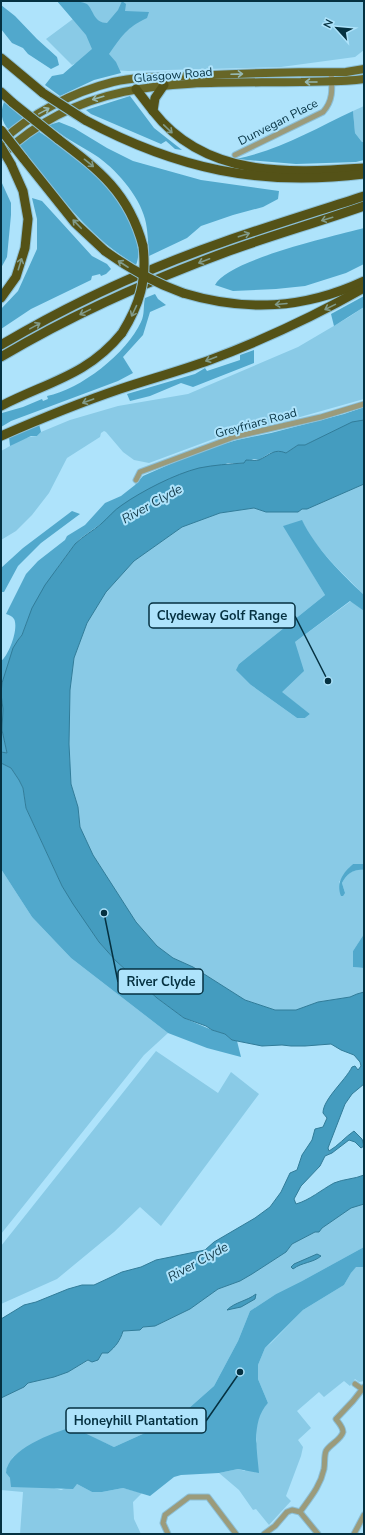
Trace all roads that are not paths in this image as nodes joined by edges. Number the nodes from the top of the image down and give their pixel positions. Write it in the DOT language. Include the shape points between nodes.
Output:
graph roads {
  1 [pos="1,58"];
  2 [pos="364,70"];
  3 [pos="331,72"];
  4 [pos="364,79"];
  5 [pos="331,82"];
  6 [pos="164,85"];
  7 [pos="136,88"];
  8 [pos="1,92"];
  9 [pos="82,92"];
  10 [pos="153,112"];
  11 [pos="1,130"];
  12 [pos="1,142"];
  13 [pos="1,147"];
  14 [pos="235,155"];
  15 [pos="1,156"];
  16 [pos="190,163"];
  17 [pos="364,168"];
  18 [pos="364,174"];
  19 [pos="364,196"];
  20 [pos="364,206"];
  21 [pos="364,281"];
  22 [pos="364,288"];
  23 [pos="1,298"];
  24 [pos="1,345"];
  25 [pos="1,357"];
  26 [pos="55,381"];
  27 [pos="1,399"];
  28 [pos="364,404"];
  29 [pos="1,406"];
  30 [pos="1,436"];
  31 [pos="136,480"];
  32 [pos="355,1384"];
  33 [pos="363,1388"];
  34 [pos="300,1512"];
  35 [pos="364,1515"];
  36 [pos="168,1534"];
  37 [pos="236,1534"];
  38 [pos="264,1534"];
  39 [pos="318,1534"];
  40 [pos="354,1534"];
  1 -- 16 [label="highway, bridge" via="43,93 85,120 126,141"];
  2 -- 3 [label="main road, Glasgow Road"];
  3 -- 5 [label="street, Dunvegan Place"];
  9 -- 3 [label="main road, Glasgow Road, one-way" via="133,78"];
  4 -- 5 [label="main road, Glasgow Road"];
  5 -- 6 [label="main road, Glasgow Road, one-way"];
  5 -- 14 [label="street, Dunvegan Place" via="332,97 323,112"];
  6 -- 7 [label="main road, Glasgow Road"];
  6 -- 10 [label="highway" via="155,98"];
  7 -- 9 [label="main road" via="130,82"];
  7 -- 10 [label="highway"];
  7 -- 15 [label="main road, Glasgow Road, one-way" via="82,103 50,118"];
  8 -- 26 [label="highway, one-way, bridge" via="102,174 127,204 136,222 143,246 143,284 134,313 122,333 91,363"];
  12 -- 9 [label="main road, Glasgow Road, one-way" via="42,111"];
  10 -- 17 [label="highway, one-way" via="184,142 200,152 227,162 291,171"];
  21 -- 11 [label="highway, one-way, bridge" via="320,298 252,306 222,303 184,293 152,280 105,251 75,223"];
  23 -- 13 [label="highway, one-way, bridge" via="16,277 25,248 28,219 23,191"];
  16 -- 17 [label="highway" via="267,174 328,174"];
  16 -- 18 [label="highway" via="223,172 260,177 317,178"];
  24 -- 19 [label="highway, one-way" via="102,292 165,265 225,241"];
  20 -- 25 [label="highway, one-way" via="187,267 125,293"];
  22 -- 30 [label="highway, one-way" via="275,333 216,358 49,415"];
  26 -- 27 [label="highway"];
  26 -- 29 [label="highway"];
  28 -- 31 [label="street, Greyfriars Road" via="321,417 234,437 140,472"];
  32 -- 33 [label="street"];
  33 -- 34 [label="street" via="336,1418 342,1432 326,1452 321,1482"];
  34 -- 38 [label="street" via="287,1512"];
  34 -- 39 [label="street"];
  35 -- 40 [label="street"];
  36 -- 37 [label="street" via="163,1524 165,1515 189,1497 208,1497"];
}
